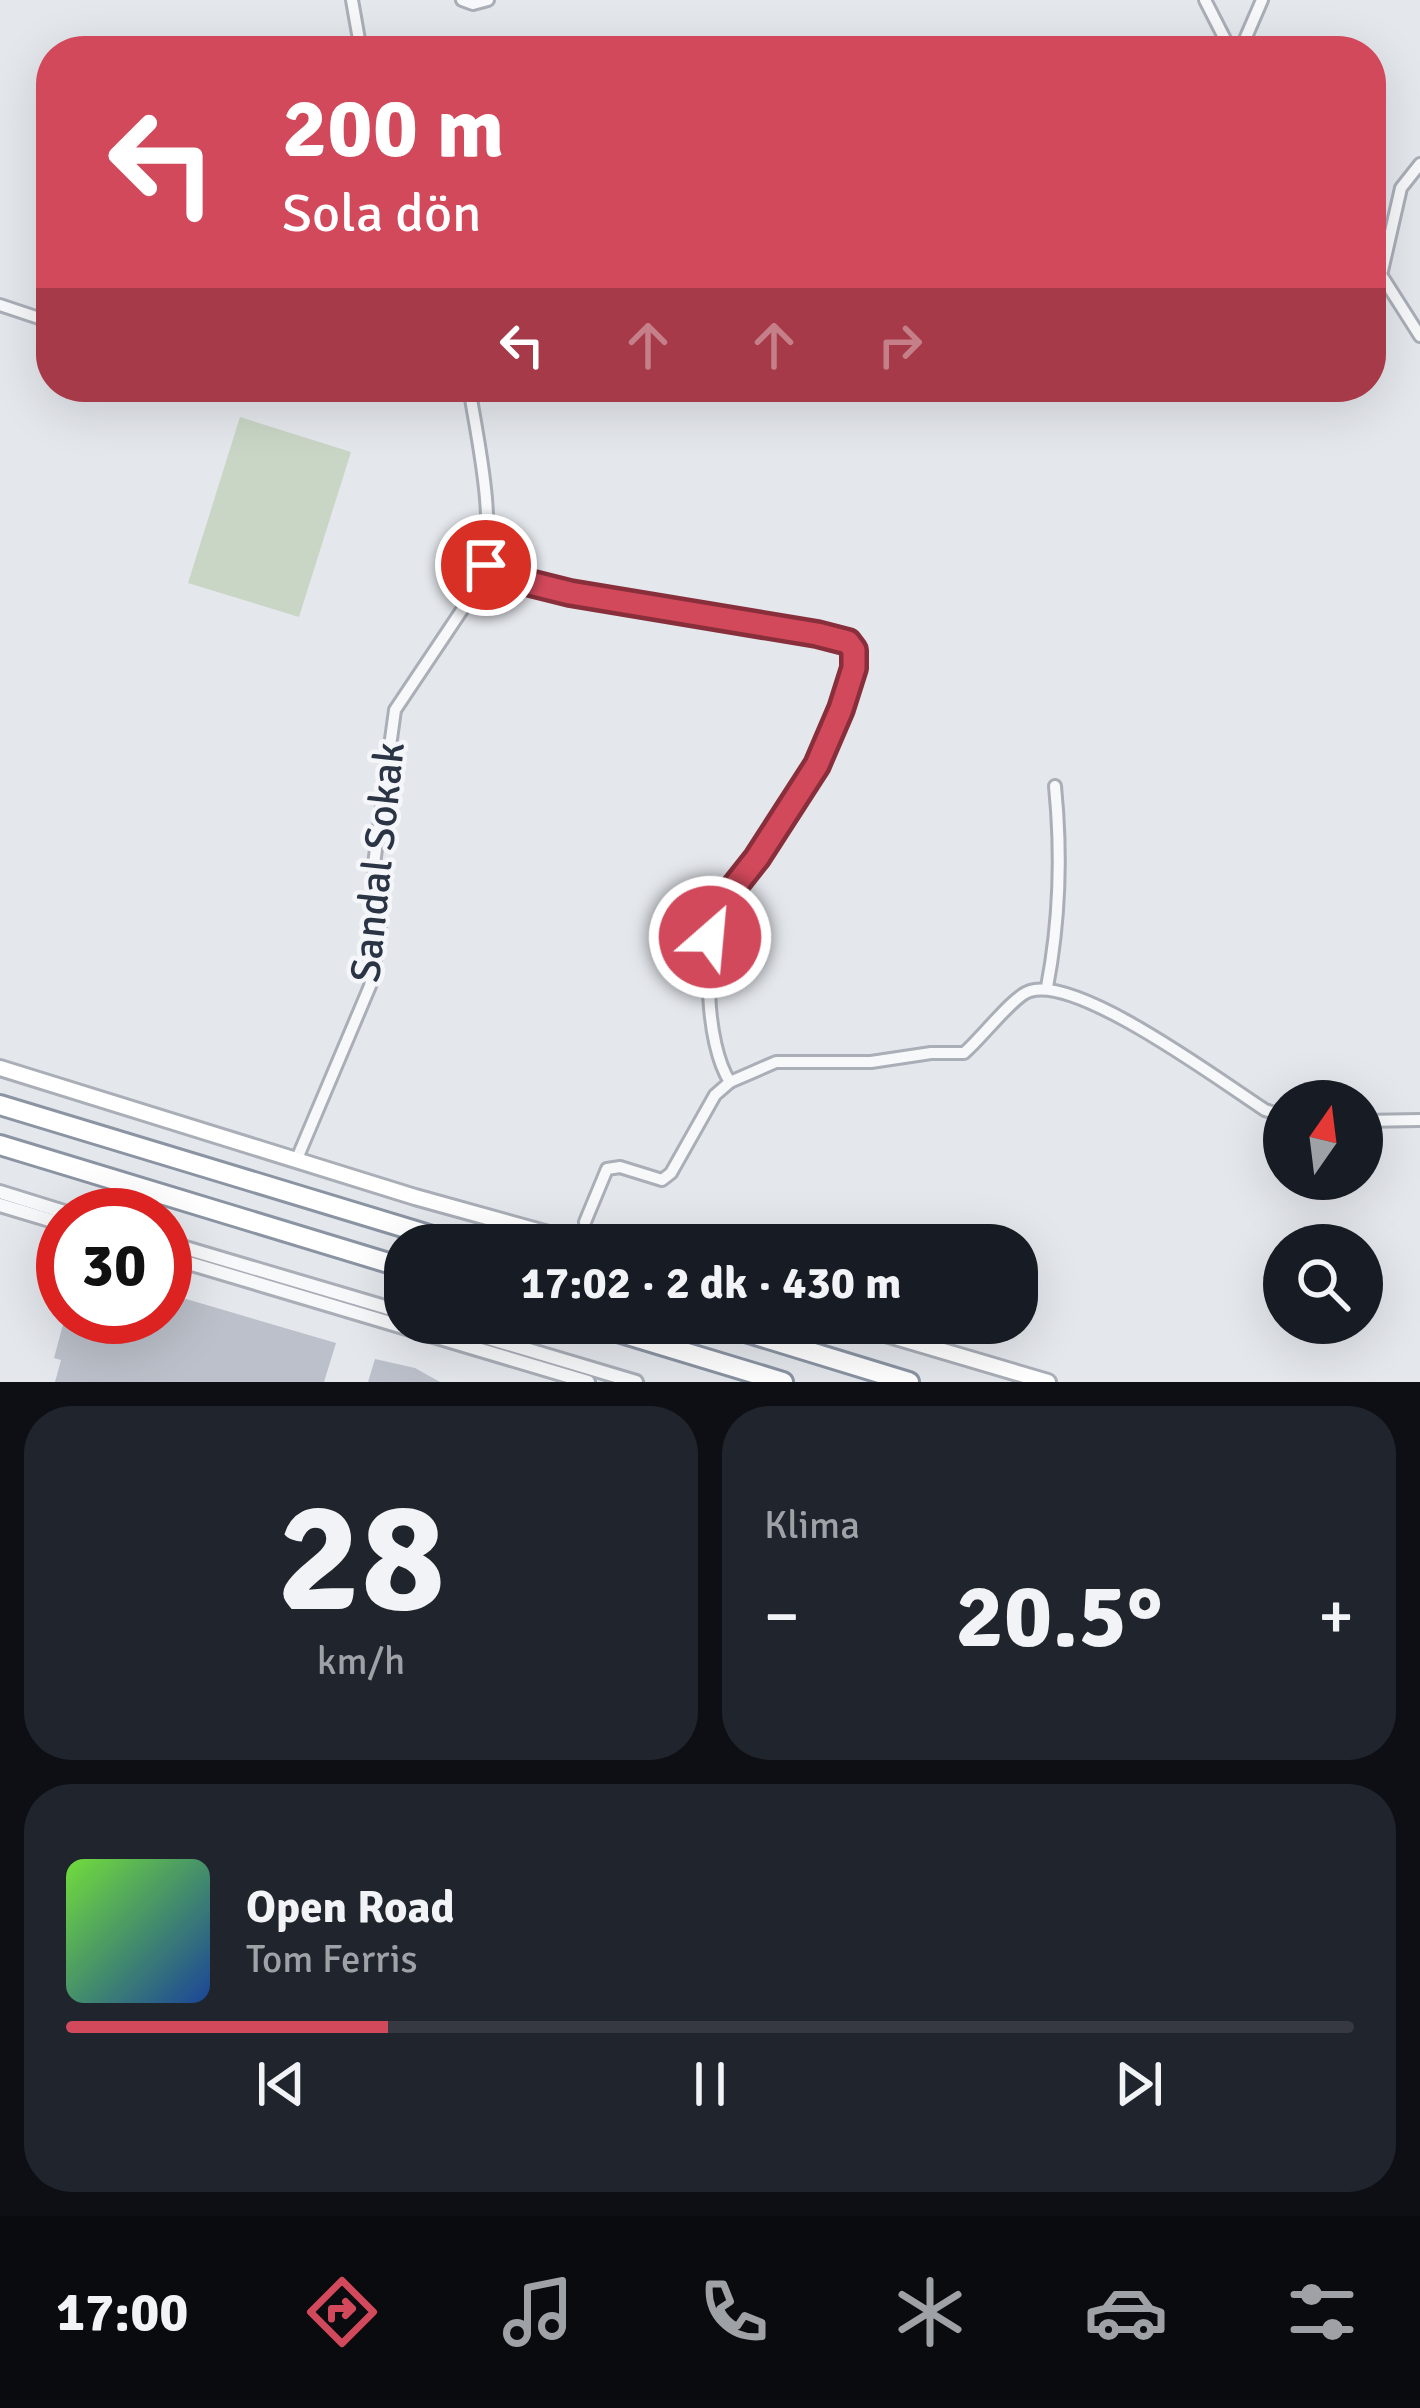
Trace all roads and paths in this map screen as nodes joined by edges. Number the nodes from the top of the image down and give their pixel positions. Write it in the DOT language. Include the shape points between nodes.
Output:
graph roads {
  1 [pos="352,0"];
  2 [pos="462,0"];
  3 [pos="488,0"];
  4 [pos="1205,0"];
  5 [pos="1262,0"];
  6 [pos="358,36"];
  7 [pos="1223,36"];
  8 [pos="1246,36"];
  9 [pos="1420,164"];
  10 [pos="1386,254"];
  11 [pos="1386,278"];
  12 [pos="0,305"];
  13 [pos="36,317"];
  14 [pos="1420,336"];
  15 [pos="471,402"];
  16 [pos="486,565"];
  17 [pos="1055,786"];
  18 [pos="1047,987"];
  19 [pos="0,1068"];
  20 [pos="730,1082"];
  21 [pos="0,1105"];
  22 [pos="1263,1109"];
  23 [pos="1420,1120"];
  24 [pos="1383,1121"];
  25 [pos="0,1145"];
  26 [pos="296,1161"];
  27 [pos="0,1192"];
  28 [pos="36,1203"];
  29 [pos="0,1205"];
  30 [pos="36,1216"];
  31 [pos="586,1222"];
  32 [pos="393,1224"];
  33 [pos="515,1224"];
  34 [pos="192,1250"];
  35 [pos="384,1262"];
  36 [pos="192,1264"];
  37 [pos="384,1307"];
  38 [pos="509,1344"];
  39 [pos="657,1344"];
  40 [pos="785,1344"];
  41 [pos="919,1344"];
  42 [pos="588,1382"];
  43 [pos="637,1382"];
  44 [pos="783,1382"];
  45 [pos="909,1382"];
  46 [pos="1048,1382"];
  1 -- 6 [label="street"];
  2 -- 3 [label="street"];
  4 -- 7 [label="street"];
  5 -- 8 [label="street"];
  9 -- 10 [label="street" via="1401,188"];
  11 -- 14 [label="street"];
  12 -- 13 [label="street"];
  15 -- 16 [label="street"];
  16 -- 20 [label="street" via="570,593 817,634 854,650 817,765 723,901 710,937 716,1051"];
  16 -- 26 [label="street, Sandal Sokak" via="394,710 374,864 380,933 370,986"];
  17 -- 18 [label="street" via="1059,929"];
  18 -- 20 [label="street" via="1024,992 964,1054 776,1062"];
  18 -- 22 [label="street" via="1094,1002"];
  19 -- 26 [label="main road"];
  20 -- 31 [label="street" via="671,1173 662,1180 607,1169"];
  21 -- 32 [label="highway"];
  23 -- 24 [label="street"];
  25 -- 35 [label="highway"];
  26 -- 33 [label="main road"];
  27 -- 28 [label="street"];
  29 -- 30 [label="street"];
  34 -- 37 [label="street"];
  36 -- 42 [label="street"];
  38 -- 43 [label="street"];
  39 -- 44 [label="highway"];
  40 -- 45 [label="highway"];
  41 -- 46 [label="main road"];
}
